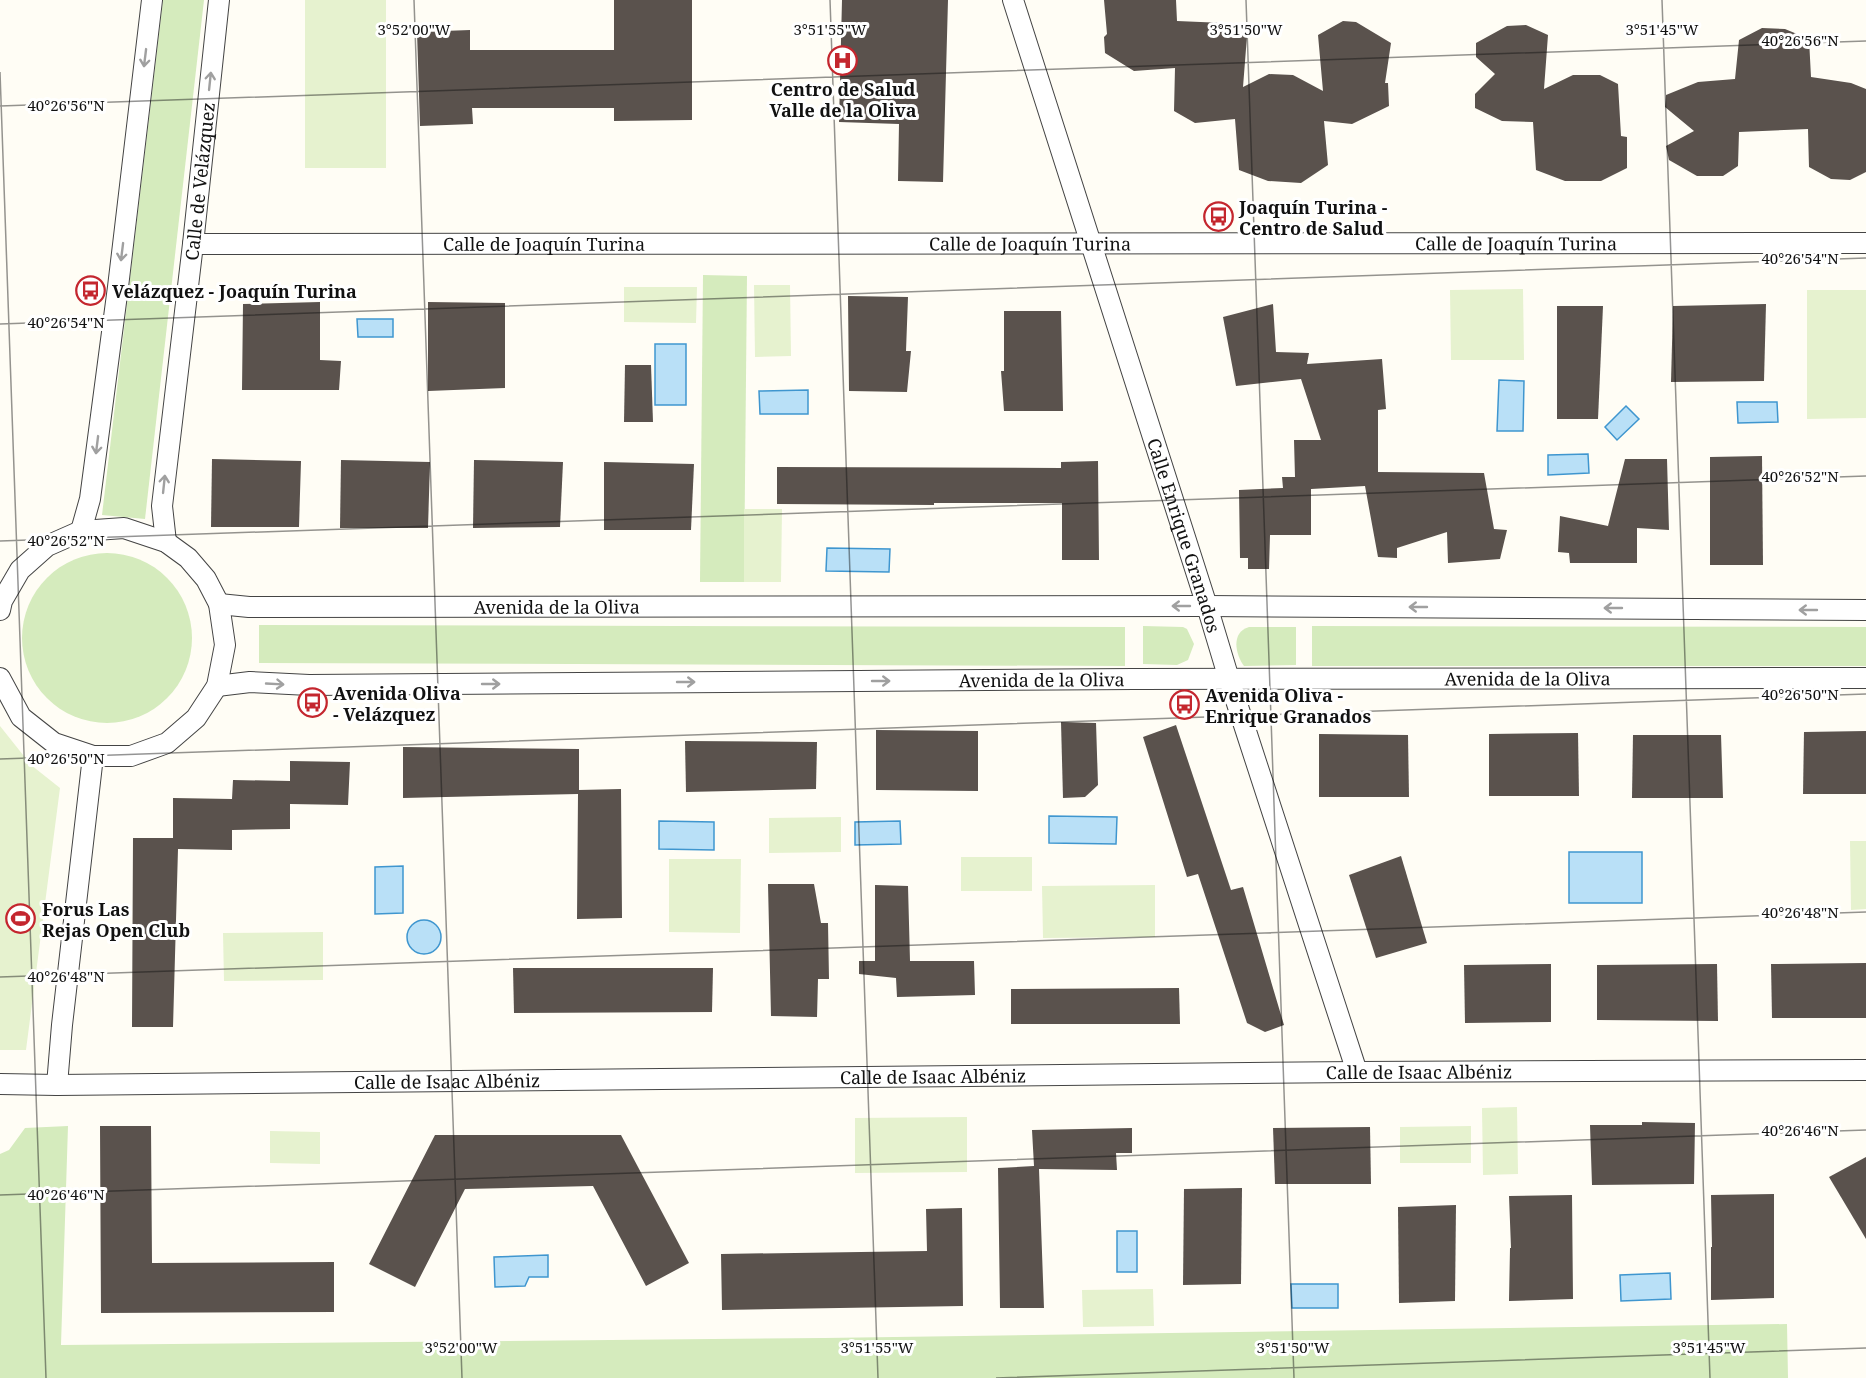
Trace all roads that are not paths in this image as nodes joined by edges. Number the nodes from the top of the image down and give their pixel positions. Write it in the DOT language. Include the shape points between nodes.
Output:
graph roads {
  1 [pos="152,0"];
  2 [pos="219,0"];
  3 [pos="1013,0"];
  4 [pos="1092,243"];
  5 [pos="1866,243"];
  6 [pos="193,244"];
  7 [pos="81,531"];
  8 [pos="166,542"];
  9 [pos="219,603"];
  10 [pos="1,604"];
  11 [pos="1208,606"];
  12 [pos="1866,610"];
  13 [pos="1866,678"];
  14 [pos="1229,679"];
  15 [pos="0,680"];
  16 [pos="217,686"];
  17 [pos="93,756"];
  18 [pos="1866,1070"];
  19 [pos="1357,1072"];
  20 [pos="0,1084"];
  21 [pos="57,1085"];
  1 -- 7 [label="street, one-way" via="90,499"];
  6 -- 2 [label="street, Calle de Velázquez, one-way"];
  3 -- 4 [label="street, Calle Enrique Granados"];
  4 -- 5 [label="street, Calle de Joaquín Turina"];
  4 -- 6 [label="street, Calle de Joaquín Turina"];
  4 -- 11 [label="street, Calle Enrique Granados"];
  8 -- 6 [label="street, Calle de Velázquez, one-way" via="162,506"];
  7 -- 8 [label="street" via="124,528"];
  7 -- 10 [label="street" via="38,553 20,570"];
  8 -- 9 [label="street" via="188,558"];
  11 -- 9 [label="street, Avenida de la Oliva, one-way" via="249,607"];
  9 -- 16 [label="street" via="225,645"];
  12 -- 11 [label="street, Avenida de la Oliva, one-way"];
  11 -- 14 [label="street, Calle Enrique Granados"];
  13 -- 14 [label="street, Avenida de la Oliva"];
  16 -- 14 [label="street, Avenida de la Oliva, one-way" via="250,682 309,685"];
  14 -- 19 [label="street, Calle Enrique Granados"];
  15 -- 17 [label="street" via="21,717 54,743"];
  16 -- 17 [label="street" via="196,718 167,742 131,756"];
  17 -- 21 [label="street"];
  18 -- 19 [label="street, Calle de Isaac Albéniz"];
  19 -- 21 [label="street, Calle de Isaac Albéniz"];
  20 -- 21 [label="street, Calle de Isaac Albéniz"];
}
